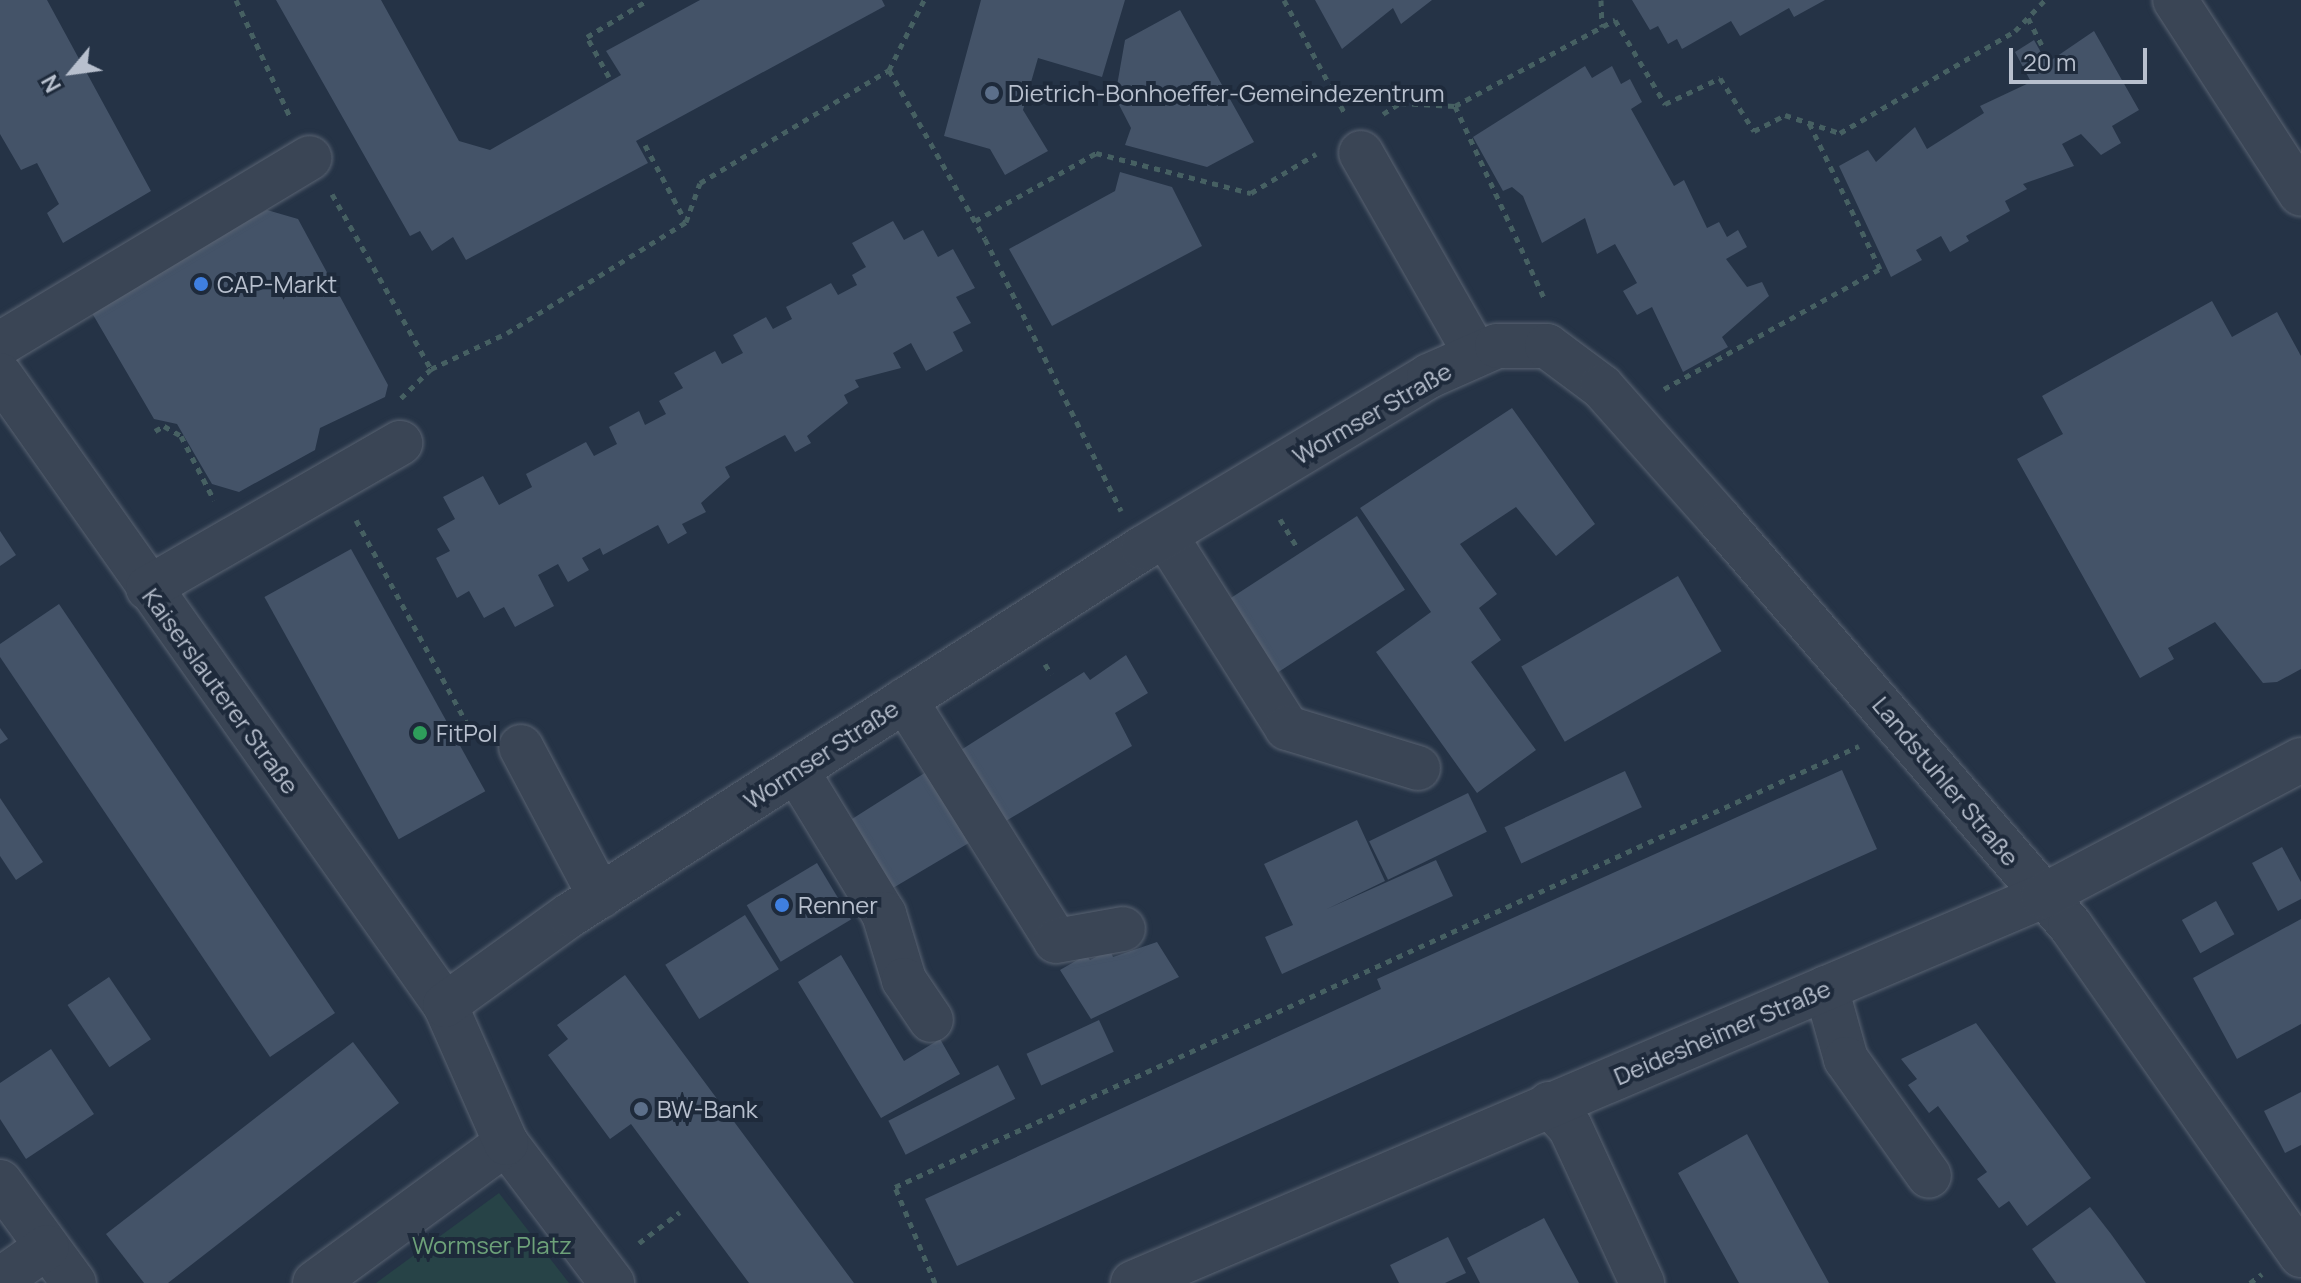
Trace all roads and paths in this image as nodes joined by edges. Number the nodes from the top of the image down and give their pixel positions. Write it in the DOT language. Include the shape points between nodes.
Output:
graph roads {
  1 [pos="648,0"];
  2 [pos="924,0"];
  3 [pos="1284,0"];
  4 [pos="1601,0"];
  5 [pos="2045,0"];
  6 [pos="2175,0"];
  7 [pos="2028,18"];
  8 [pos="1602,27"];
  9 [pos="2043,47"];
  10 [pos="889,70"];
  11 [pos="609,77"];
  12 [pos="1455,106"];
  13 [pos="1808,123"];
  14 [pos="1352,134"];
  15 [pos="645,145"];
  16 [pos="309,158"];
  17 [pos="2301,194"];
  18 [pos="975,221"];
  19 [pos="686,222"];
  20 [pos="0,344"];
  21 [pos="1547,346"];
  22 [pos="1476,355"];
  23 [pos="431,369"];
  24 [pos="0,375"];
  25 [pos="1655,394"];
  26 [pos="155,431"];
  27 [pos="400,443"];
  28 [pos="220,511"];
  29 [pos="1154,541"];
  30 [pos="148,588"];
  31 [pos="905,700"];
  32 [pos="1899,727"];
  33 [pos="521,747"];
  34 [pos="2301,760"];
  35 [pos="1418,768"];
  36 [pos="796,770"];
  37 [pos="600,896"];
  38 [pos="2043,896"];
  39 [pos="1123,929"];
  40 [pos="1826,988"];
  41 [pos="445,1005"];
  42 [pos="931,1020"];
  43 [pos="1549,1104"];
  44 [pos="506,1143"];
  45 [pos="1929,1176"];
  46 [pos="0,1182"];
  47 [pos="47,1247"];
  48 [pos="2301,1255"];
  49 [pos="0,1280"];
  50 [pos="74,1283"];
  51 [pos="315,1283"];
  52 [pos="612,1283"];
  53 [pos="935,1283"];
  54 [pos="1133,1283"];
  55 [pos="1642,1283"];
  1 -- 11 [label="path" via="587,37"];
  2 -- 10 [label="path"];
  3 -- 14 [label="path"];
  4 -- 8 [label="path"];
  5 -- 7 [label="path"];
  6 -- 17 [label="street"];
  7 -- 9 [label="path"];
  7 -- 13 [label="path" via="1840,133"];
  8 -- 12 [label="path"];
  8 -- 13 [label="path" via="1615,20 1665,104 1720,78 1754,131 1785,115"];
  10 -- 18 [label="path"];
  10 -- 19 [label="path" via="700,183"];
  12 -- 14 [label="path" via="1400,103"];
  12 -- 21 [label="path" via="1552,312"];
  13 -- 25 [label="path" via="1880,269"];
  14 -- 18 [label="path" via="1251,193 1096,153"];
  14 -- 22 [label="street"];
  15 -- 19 [label="path"];
  16 -- 20 [label="street"];
  18 -- 29 [label="path"];
  19 -- 23 [label="path" via="507,333"];
  21 -- 22 [label="street, Wormser Straße" via="1497,346"];
  21 -- 32 [label="street, Landstuhler Straße" via="1602,387"];
  22 -- 29 [label="street, Wormser Straße"];
  24 -- 30 [label="street, Kaiserslauterer Straße"];
  26 -- 28 [label="path" via="164,426 181,436"];
  27 -- 30 [label="street"];
  29 -- 31 [label="street, Wormser Straße"];
  29 -- 35 [label="street" via="1287,728"];
  30 -- 41 [label="street, Kaiserslauterer Straße"];
  31 -- 36 [label="street, Wormser Straße"];
  31 -- 39 [label="street" via="1056,941"];
  32 -- 38 [label="street, Landstuhler Straße"];
  32 -- 53 [label="path" via="895,1187"];
  33 -- 37 [label="street"];
  34 -- 38 [label="street, Deidesheimer Straße"];
  36 -- 37 [label="street, Wormser Straße"];
  36 -- 42 [label="street" via="884,914 904,980"];
  37 -- 41 [label="street, Wormser Straße"];
  38 -- 40 [label="street, Deidesheimer Straße"];
  38 -- 48 [label="street, Landstuhler Straße"];
  40 -- 43 [label="street, Deidesheimer Straße"];
  40 -- 45 [label="street" via="1846,1059"];
  41 -- 44 [label="street"];
  43 -- 54 [label="street, Deidesheimer Straße"];
  43 -- 55 [label="street" via="1570,1127"];
  44 -- 51 [label="street"];
  44 -- 52 [label="street"];
  46 -- 47 [label="street"];
  47 -- 49 [label="street"];
  47 -- 50 [label="street"];
}
